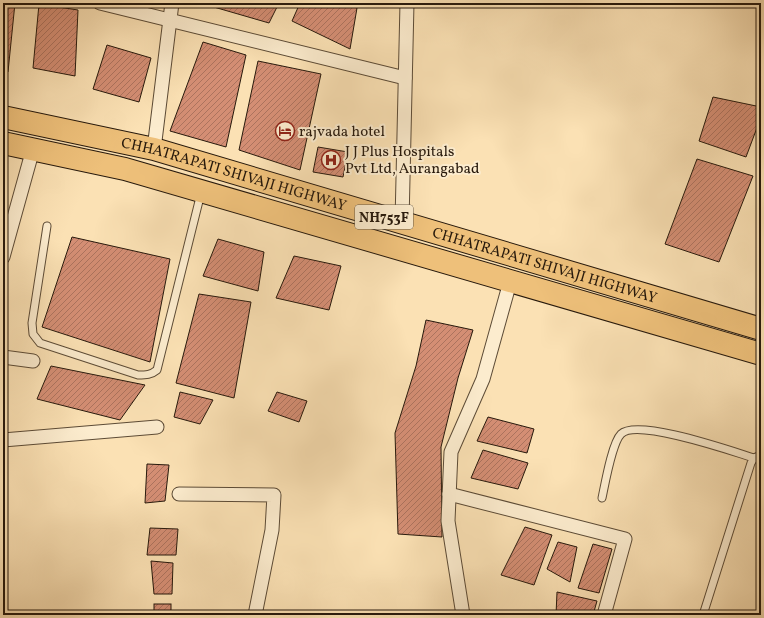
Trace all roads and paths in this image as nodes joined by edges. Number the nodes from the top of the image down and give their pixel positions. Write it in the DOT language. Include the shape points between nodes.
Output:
graph roads {
  1 [pos="100,3"];
  2 [pos="172,3"];
  3 [pos="407,3"];
  4 [pos="169,20"];
  5 [pos="405,78"];
  6 [pos="3,117"];
  7 [pos="3,143"];
  8 [pos="33,149"];
  9 [pos="154,149"];
  10 [pos="201,191"];
  11 [pos="402,222"];
  12 [pos="47,226"];
  13 [pos="3,257"];
  14 [pos="510,282"];
  15 [pos="761,329"];
  16 [pos="761,354"];
  17 [pos="3,357"];
  18 [pos="33,361"];
  19 [pos="157,427"];
  20 [pos="3,440"];
  21 [pos="757,457"];
  22 [pos="179,494"];
  23 [pos="449,494"];
  24 [pos="602,498"];
  25 [pos="255,615"];
  26 [pos="464,615"];
  27 [pos="604,615"];
  28 [pos="703,615"];
  1 -- 4 [label="street"];
  2 -- 4 [label="street"];
  3 -- 5 [label="street"];
  4 -- 5 [label="street"];
  4 -- 9 [label="street"];
  5 -- 11 [label="street"];
  6 -- 9 [label="highway, CHHATRAPATI SHIVAJI HIGHWAY / NH753F"];
  7 -- 8 [label="highway, CHHATRAPATI SHIVAJI HIGHWAY / NH753F"];
  8 -- 10 [label="highway, CHHATRAPATI SHIVAJI HIGHWAY / NH753F" via="125,169"];
  8 -- 13 [label="street"];
  9 -- 11 [label="highway, CHHATRAPATI SHIVAJI HIGHWAY / NH753F"];
  10 -- 12 [label="lane" via="157,370 147,375 138,375 40,343 33,334 32,323"];
  10 -- 14 [label="highway, CHHATRAPATI SHIVAJI HIGHWAY / NH753F"];
  11 -- 15 [label="highway, CHHATRAPATI SHIVAJI HIGHWAY / NH753F"];
  14 -- 16 [label="highway, CHHATRAPATI SHIVAJI HIGHWAY / NH753F"];
  14 -- 23 [label="street" via="483,379 452,452"];
  17 -- 18 [label="street"];
  19 -- 20 [label="street"];
  21 -- 24 [label="lane" via="676,435 640,429 626,431 616,442"];
  21 -- 28 [label="lane" via="751,463"];
  22 -- 25 [label="street" via="274,495 272,530"];
  23 -- 26 [label="street" via="448,521"];
  23 -- 27 [label="street" via="625,539"];
}
